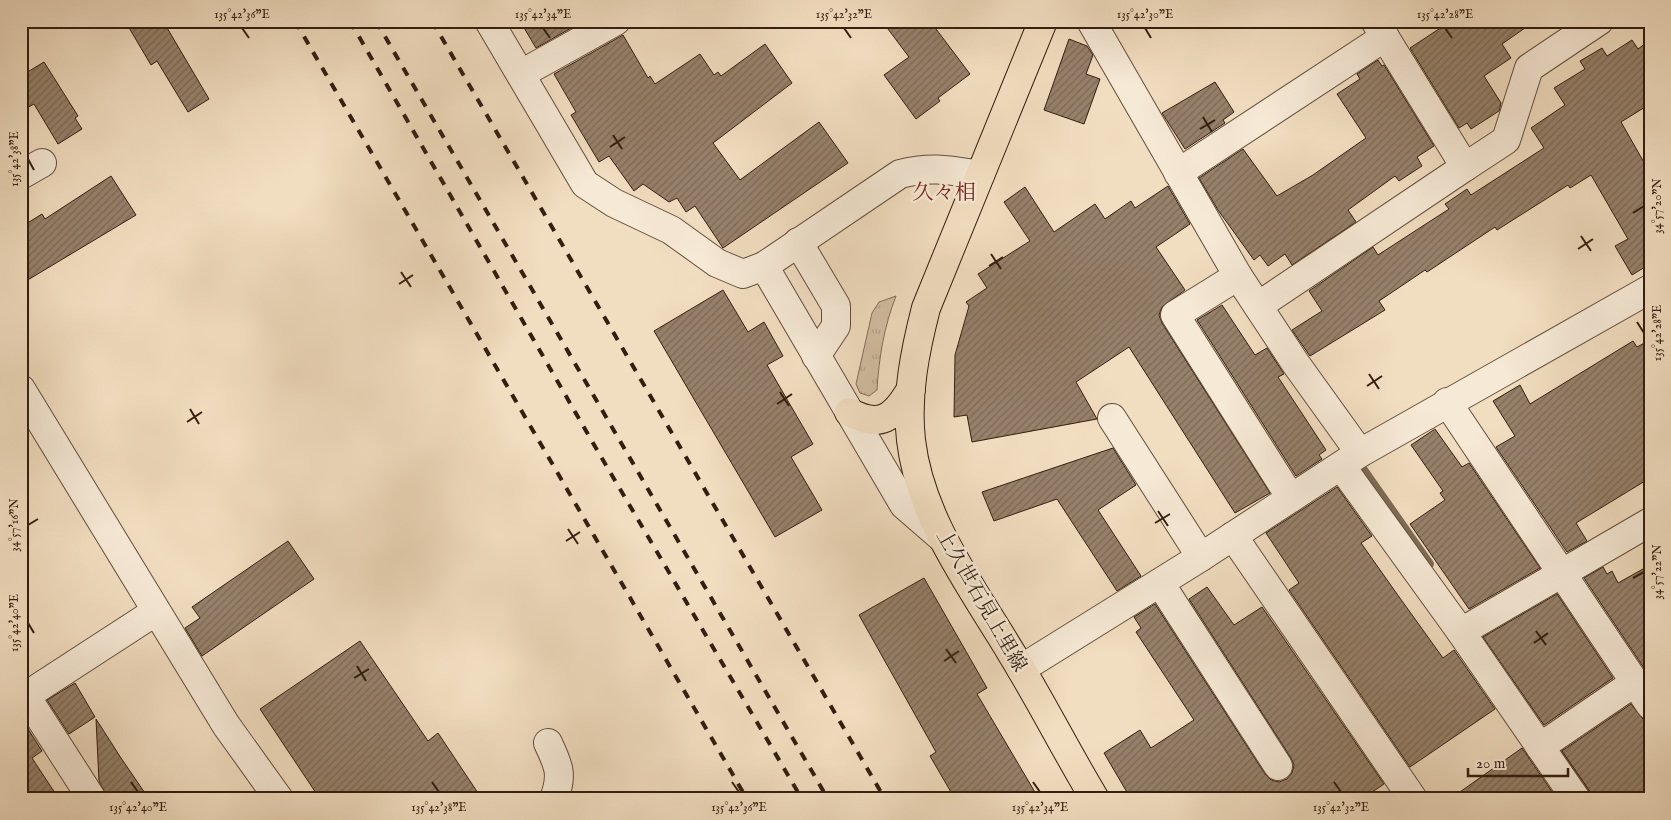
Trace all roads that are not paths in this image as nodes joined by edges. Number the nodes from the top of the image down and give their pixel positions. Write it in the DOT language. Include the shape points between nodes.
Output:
graph roads {
  1 [pos="489,21"];
  2 [pos="616,21"];
  3 [pos="1042,21"];
  4 [pos="1091,21"];
  5 [pos="1599,21"];
  6 [pos="1380,29"];
  7 [pos="521,74"];
  8 [pos="1465,167"];
  9 [pos="1178,173"];
  10 [pos="980,175"];
  11 [pos="798,242"];
  12 [pos="764,266"];
  13 [pos="1238,276"];
  14 [pos="1650,289"];
  15 [pos="1258,306"];
  16 [pos="816,356"];
  17 [pos="21,389"];
  18 [pos="911,389"];
  19 [pos="1447,402"];
  20 [pos="849,412"];
  21 [pos="1112,418"];
  22 [pos="1350,459"];
  23 [pos="1292,498"];
  24 [pos="1650,522"];
  25 [pos="1233,536"];
  26 [pos="942,538"];
  27 [pos="1202,557"];
  28 [pos="1561,572"];
  29 [pos="1160,583"];
  30 [pos="155,612"];
  31 [pos="1461,632"];
  32 [pos="1021,669"];
  33 [pos="1634,684"];
  34 [pos="24,698"];
  35 [pos="1650,705"];
  36 [pos="548,743"];
  37 [pos="1540,747"];
  38 [pos="1278,766"];
  39 [pos="92,799"];
  40 [pos="279,799"];
  41 [pos="554,799"];
  42 [pos="1095,799"];
  43 [pos="1413,799"];
  44 [pos="1576,799"];
  1 -- 7 [label="street"];
  2 -- 7 [label="street"];
  3 -- 10 [label="main road, 上久世石見上里線"];
  4 -- 9 [label="street"];
  5 -- 8 [label="street" via="1529,68 1506,140"];
  6 -- 8 [label="street"];
  6 -- 9 [label="street"];
  7 -- 12 [label="street" via="585,184 614,203 671,230 717,263 743,274"];
  8 -- 15 [label="street"];
  9 -- 13 [label="street"];
  10 -- 11 [label="street" via="938,168 921,168 900,174"];
  10 -- 18 [label="main road, 上久世石見上里線" via="926,308 916,348"];
  11 -- 12 [label="street"];
  11 -- 16 [label="street" via="836,306 836,326"];
  12 -- 16 [label="street"];
  13 -- 15 [label="street"];
  13 -- 23 [label="street" via="1175,315"];
  14 -- 19 [label="street"];
  15 -- 22 [label="street" via="1296,364"];
  16 -- 20 [label="street"];
  17 -- 30 [label="street"];
  18 -- 20 [label="main road" via="900,407 884,420 864,420"];
  18 -- 26 [label="main road, 上久世石見上里線" via="911,439 920,485"];
  19 -- 22 [label="street"];
  19 -- 28 [label="street"];
  20 -- 26 [label="street" via="904,505"];
  21 -- 27 [label="street"];
  22 -- 23 [label="street"];
  22 -- 31 [label="street"];
  23 -- 25 [label="street"];
  24 -- 28 [label="street"];
  25 -- 27 [label="street"];
  25 -- 43 [label="street"];
  26 -- 32 [label="main road, 上久世石見上里線"];
  27 -- 29 [label="street"];
  28 -- 31 [label="street"];
  28 -- 33 [label="street"];
  29 -- 32 [label="street"];
  29 -- 38 [label="street"];
  30 -- 34 [label="street"];
  30 -- 40 [label="street" via="226,725"];
  31 -- 37 [label="street"];
  32 -- 42 [label="main road, 上久世石見上里線"];
  33 -- 35 [label="street"];
  33 -- 37 [label="street"];
  34 -- 39 [label="street"];
  36 -- 41 [label="street" via="558,764 561,782"];
  37 -- 44 [label="street"];
}
